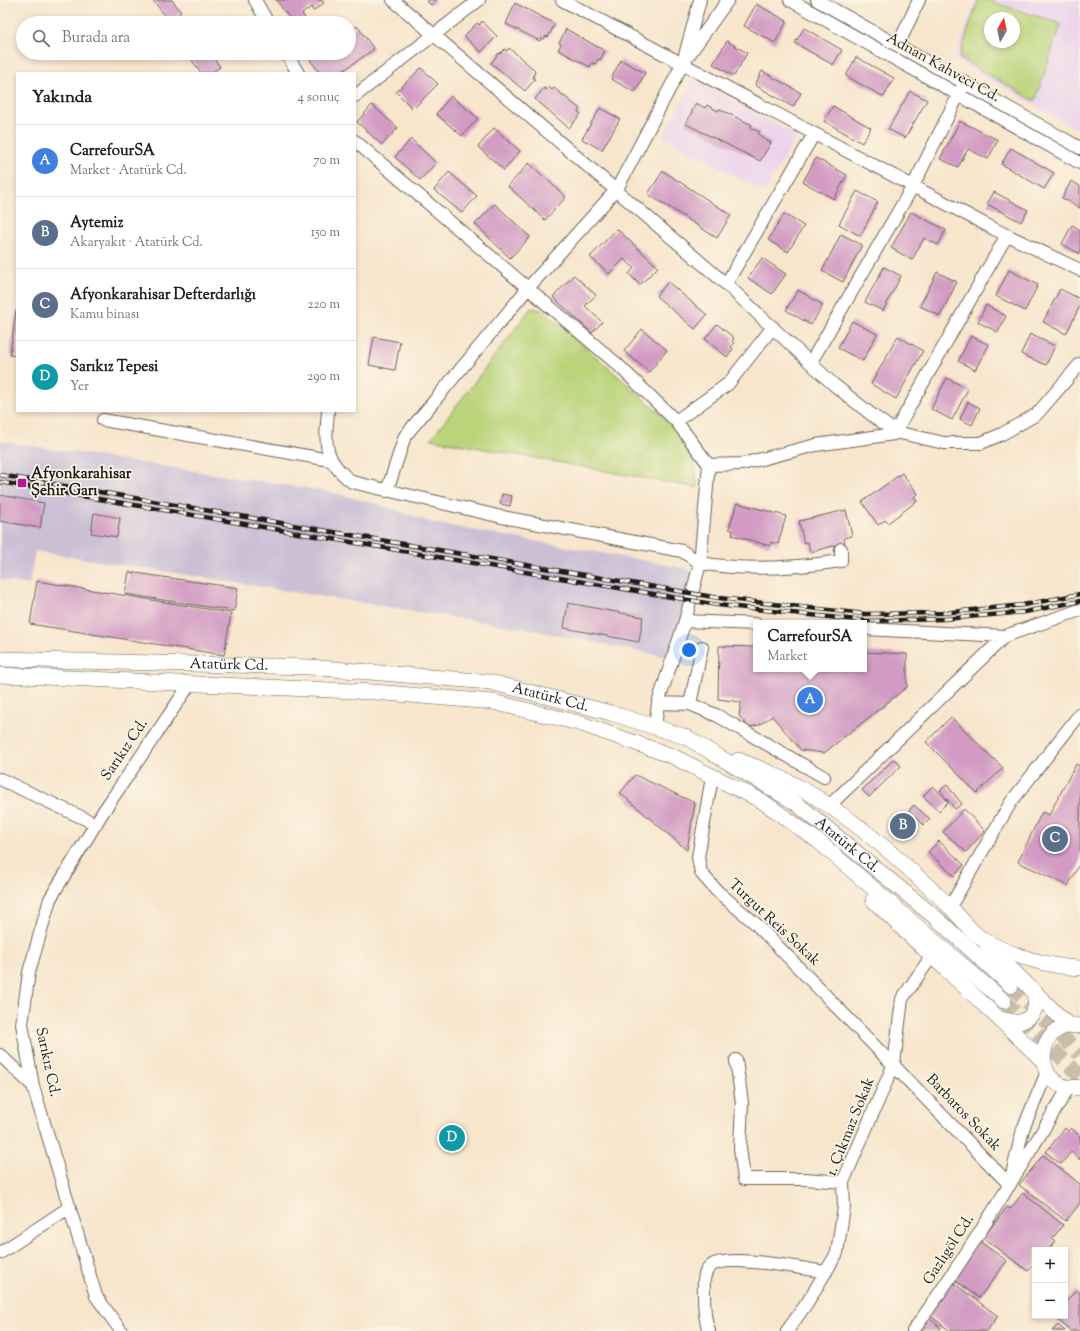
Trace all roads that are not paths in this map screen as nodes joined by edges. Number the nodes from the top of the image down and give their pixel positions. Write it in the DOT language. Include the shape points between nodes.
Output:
graph roads {
  1 [pos="255,0"];
  2 [pos="392,0"];
  3 [pos="480,0"];
  4 [pos="562,0"];
  5 [pos="700,0"];
  6 [pos="728,0"];
  7 [pos="790,0"];
  8 [pos="817,0"];
  9 [pos="920,0"];
  10 [pos="264,16"];
  11 [pos="434,35"];
  12 [pos="898,45"];
  13 [pos="290,60"];
  14 [pos="683,63"];
  15 [pos="297,72"];
  16 [pos="965,82"];
  17 [pos="356,95"];
  18 [pos="959,95"];
  19 [pos="814,134"];
  20 [pos="356,142"];
  21 [pos="1080,148"];
  22 [pos="1080,163"];
  23 [pos="913,186"];
  24 [pos="617,189"];
  25 [pos="1007,235"];
  26 [pos="1080,270"];
  27 [pos="726,284"];
  28 [pos="529,287"];
  29 [pos="773,327"];
  30 [pos="810,362"];
  31 [pos="1080,364"];
  32 [pos="328,412"];
  33 [pos="103,420"];
  34 [pos="676,421"];
  35 [pos="896,432"];
  36 [pos="330,460"];
  37 [pos="709,465"];
  38 [pos="387,491"];
  39 [pos="841,549"];
  40 [pos="700,563"];
  41 [pos="1080,610"];
  42 [pos="685,620"];
  43 [pos="753,624"];
  44 [pos="867,629"];
  45 [pos="1005,636"];
  46 [pos="702,647"];
  47 [pos="0,659"];
  48 [pos="0,675"];
  49 [pos="190,684"];
  50 [pos="658,704"];
  51 [pos="690,704"];
  52 [pos="1080,714"];
  53 [pos="655,727"];
  54 [pos="706,749"];
  55 [pos="712,777"];
  56 [pos="824,777"];
  57 [pos="0,779"];
  58 [pos="829,806"];
  59 [pos="96,824"];
  60 [pos="950,907"];
  61 [pos="981,939"];
  62 [pos="931,957"];
  63 [pos="1080,968"];
  64 [pos="1011,986"];
  65 [pos="1032,990"];
  66 [pos="1004,1000"];
  67 [pos="1001,1019"];
  68 [pos="1076,1024"];
  69 [pos="0,1055"];
  70 [pos="736,1060"];
  71 [pos="894,1064"];
  72 [pos="1045,1066"];
  73 [pos="33,1086"];
  74 [pos="1077,1088"];
  75 [pos="843,1182"];
  76 [pos="1010,1185"];
  77 [pos="70,1207"];
  78 [pos="0,1253"];
  79 [pos="826,1272"];
  80 [pos="121,1331"];
  81 [pos="709,1331"];
  82 [pos="787,1331"];
  83 [pos="913,1331"];
  1 -- 10 [label="street"];
  2 -- 11 [label="street"];
  3 -- 11 [label="street"];
  4 -- 14 [label="street"];
  5 -- 14 [label="street"];
  6 -- 14 [label="street"];
  7 -- 18 [label="street, Adnan Kahveci Cd."];
  8 -- 12 [label="street, Adnan Kahveci Cd."];
  9 -- 12 [label="street"];
  11 -- 17 [label="street"];
  11 -- 24 [label="street"];
  12 -- 16 [label="street, Adnan Kahveci Cd."];
  13 -- 15 [label="street"];
  14 -- 19 [label="street"];
  14 -- 24 [label="street"];
  16 -- 18 [label="street"];
  16 -- 21 [label="street, Adnan Kahveci Cd."];
  18 -- 22 [label="street, Adnan Kahveci Cd."];
  18 -- 23 [label="street"];
  19 -- 23 [label="street"];
  19 -- 27 [label="street"];
  20 -- 28 [label="street"];
  23 -- 25 [label="street"];
  23 -- 30 [label="street"];
  24 -- 27 [label="street"];
  24 -- 28 [label="street"];
  25 -- 26 [label="street"];
  25 -- 35 [label="street"];
  27 -- 29 [label="street"];
  28 -- 34 [label="street" via="617,364"];
  28 -- 38 [label="street" via="405,436"];
  29 -- 30 [label="street"];
  29 -- 34 [label="street" via="728,384"];
  30 -- 35 [label="street" via="833,384"];
  31 -- 35 [label="street" via="1037,414 981,443 944,443"];
  32 -- 36 [label="street" via="326,445"];
  33 -- 36 [label="street"];
  34 -- 37 [label="street"];
  35 -- 37 [label="street" via="884,437 816,445 742,464"];
  36 -- 38 [label="street" via="339,472 352,482"];
  37 -- 40 [label="street"];
  38 -- 40 [label="street" via="502,517 682,551"];
  39 -- 40 [label="street" via="841,561 820,564 724,568"];
  40 -- 42 [label="street"];
  41 -- 45 [label="street"];
  42 -- 43 [label="street"];
  42 -- 50 [label="street"];
  44 -- 45 [label="street"];
  45 -- 58 [label="street"];
  46 -- 51 [label="street"];
  47 -- 53 [label="main road, Atatürk Cd." via="309,667 490,682"];
  48 -- 49 [label="main road, Atatürk Cd."];
  49 -- 55 [label="main road, Atatürk Cd." via="374,692 493,702 579,723 672,756"];
  49 -- 59 [label="street, Sarıkız Cd."];
  50 -- 51 [label="street"];
  50 -- 53 [label="street"];
  51 -- 56 [label="street" via="745,730"];
  52 -- 60 [label="street" via="1011,802"];
  53 -- 54 [label="main road, Atatürk Cd." via="686,737"];
  54 -- 58 [label="main road" via="772,773 809,792"];
  54 -- 64 [label="main road, Atatürk Cd." via="800,806 936,918"];
  55 -- 62 [label="main road" via="839,867"];
  55 -- 66 [label="main road, Atatürk Cd." via="762,801 818,841"];
  55 -- 71 [label="street, Turgut Reis Sokak" via="698,857 701,873 717,891 756,924"];
  57 -- 59 [label="street"];
  58 -- 60 [label="main road" via="864,831"];
  59 -- 73 [label="street, Sarıkız Cd." via="50,899 29,972 22,1024"];
  60 -- 61 [label="main road"];
  61 -- 63 [label="main road" via="1037,962"];
  61 -- 65 [label="main road"];
  62 -- 67 [label="main road"];
  62 -- 71 [label="street, 1. Çıkmaz Sokak" via="902,999"];
  65 -- 67 [label="main road" via="1037,998 1036,1008 1028,1017 1019,1022"];
  65 -- 68 [label="main road"];
  67 -- 72 [label="main road"];
  68 -- 72 [label="main road" via="1057,1030 1050,1037 1045,1045"];
  69 -- 73 [label="street"];
  70 -- 75 [label="street" via="742,1103 740,1148 744,1179"];
  71 -- 75 [label="street, 1. Çıkmaz Sokak"];
  71 -- 76 [label="street, Barbaros Sokak"];
  72 -- 74 [label="main road" via="1060,1084"];
  72 -- 76 [label="street, Gazlıgöl Cd." via="1023,1130"];
  73 -- 77 [label="street, Sarıkız Cd."];
  74 -- 76 [label="street, Gazlıgöl Cd."];
  75 -- 79 [label="street, 1. Çıkmaz Sokak" via="844,1207 837,1253"];
  76 -- 83 [label="street, Gazlıgöl Cd."];
  77 -- 78 [label="street"];
  77 -- 80 [label="street, Sarıkız Cd." via="96,1296"];
  79 -- 81 [label="street" via="746,1261 712,1264 704,1279 704,1301"];
  79 -- 82 [label="street, 1. Çıkmaz Sokak"];
}
